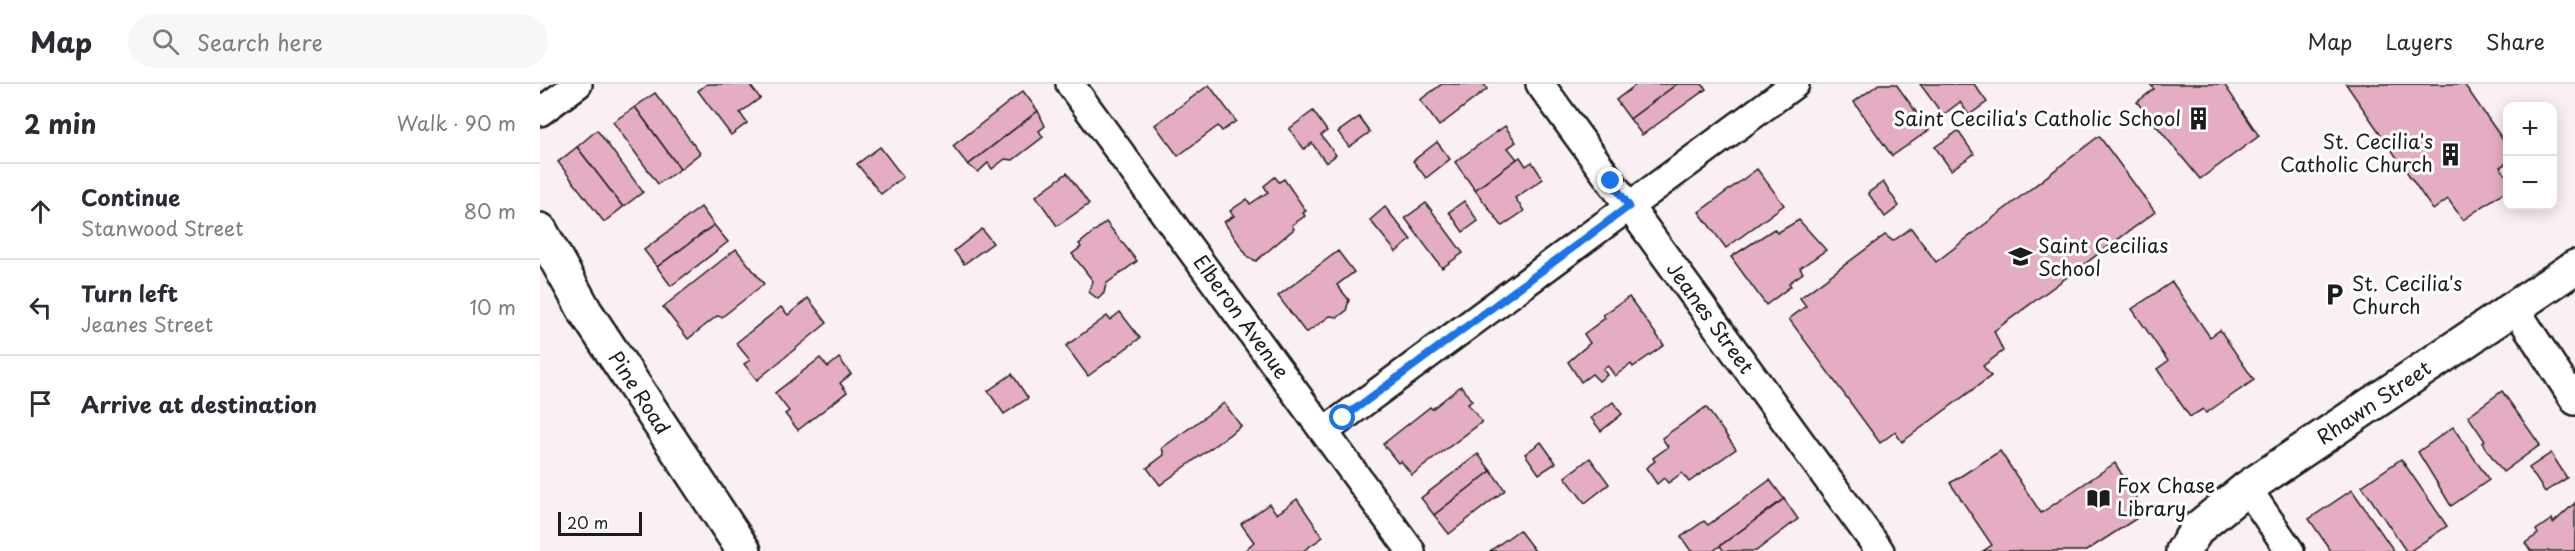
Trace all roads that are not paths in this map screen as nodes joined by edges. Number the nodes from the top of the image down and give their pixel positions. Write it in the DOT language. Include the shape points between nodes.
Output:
graph roads {
  1 [pos="578,84"];
  2 [pos="1070,84"];
  3 [pos="1540,84"];
  4 [pos="1795,84"];
  5 [pos="540,112"];
  6 [pos="1629,206"];
  7 [pos="540,230"];
  8 [pos="2575,267"];
  9 [pos="2515,308"];
  10 [pos="2575,401"];
  11 [pos="1325,431"];
  12 [pos="2247,488"];
  13 [pos="744,551"];
  14 [pos="1411,551"];
  15 [pos="1880,551"];
  16 [pos="2183,551"];
  17 [pos="2290,551"];
  1 -- 5 [label="street"];
  2 -- 11 [label="street, Elberon Avenue"];
  3 -- 6 [label="street, Jeanes Street"];
  4 -- 6 [label="street"];
  6 -- 11 [label="street"];
  6 -- 15 [label="street, Jeanes Street"];
  7 -- 13 [label="main road, Pine Road" via="585,310"];
  8 -- 9 [label="main road, Rhawn Street"];
  9 -- 10 [label="street"];
  9 -- 12 [label="main road, Rhawn Street"];
  11 -- 14 [label="street, Elberon Avenue"];
  12 -- 16 [label="main road, Rhawn Street" via="2198,528"];
  12 -- 17 [label="street"];
}
